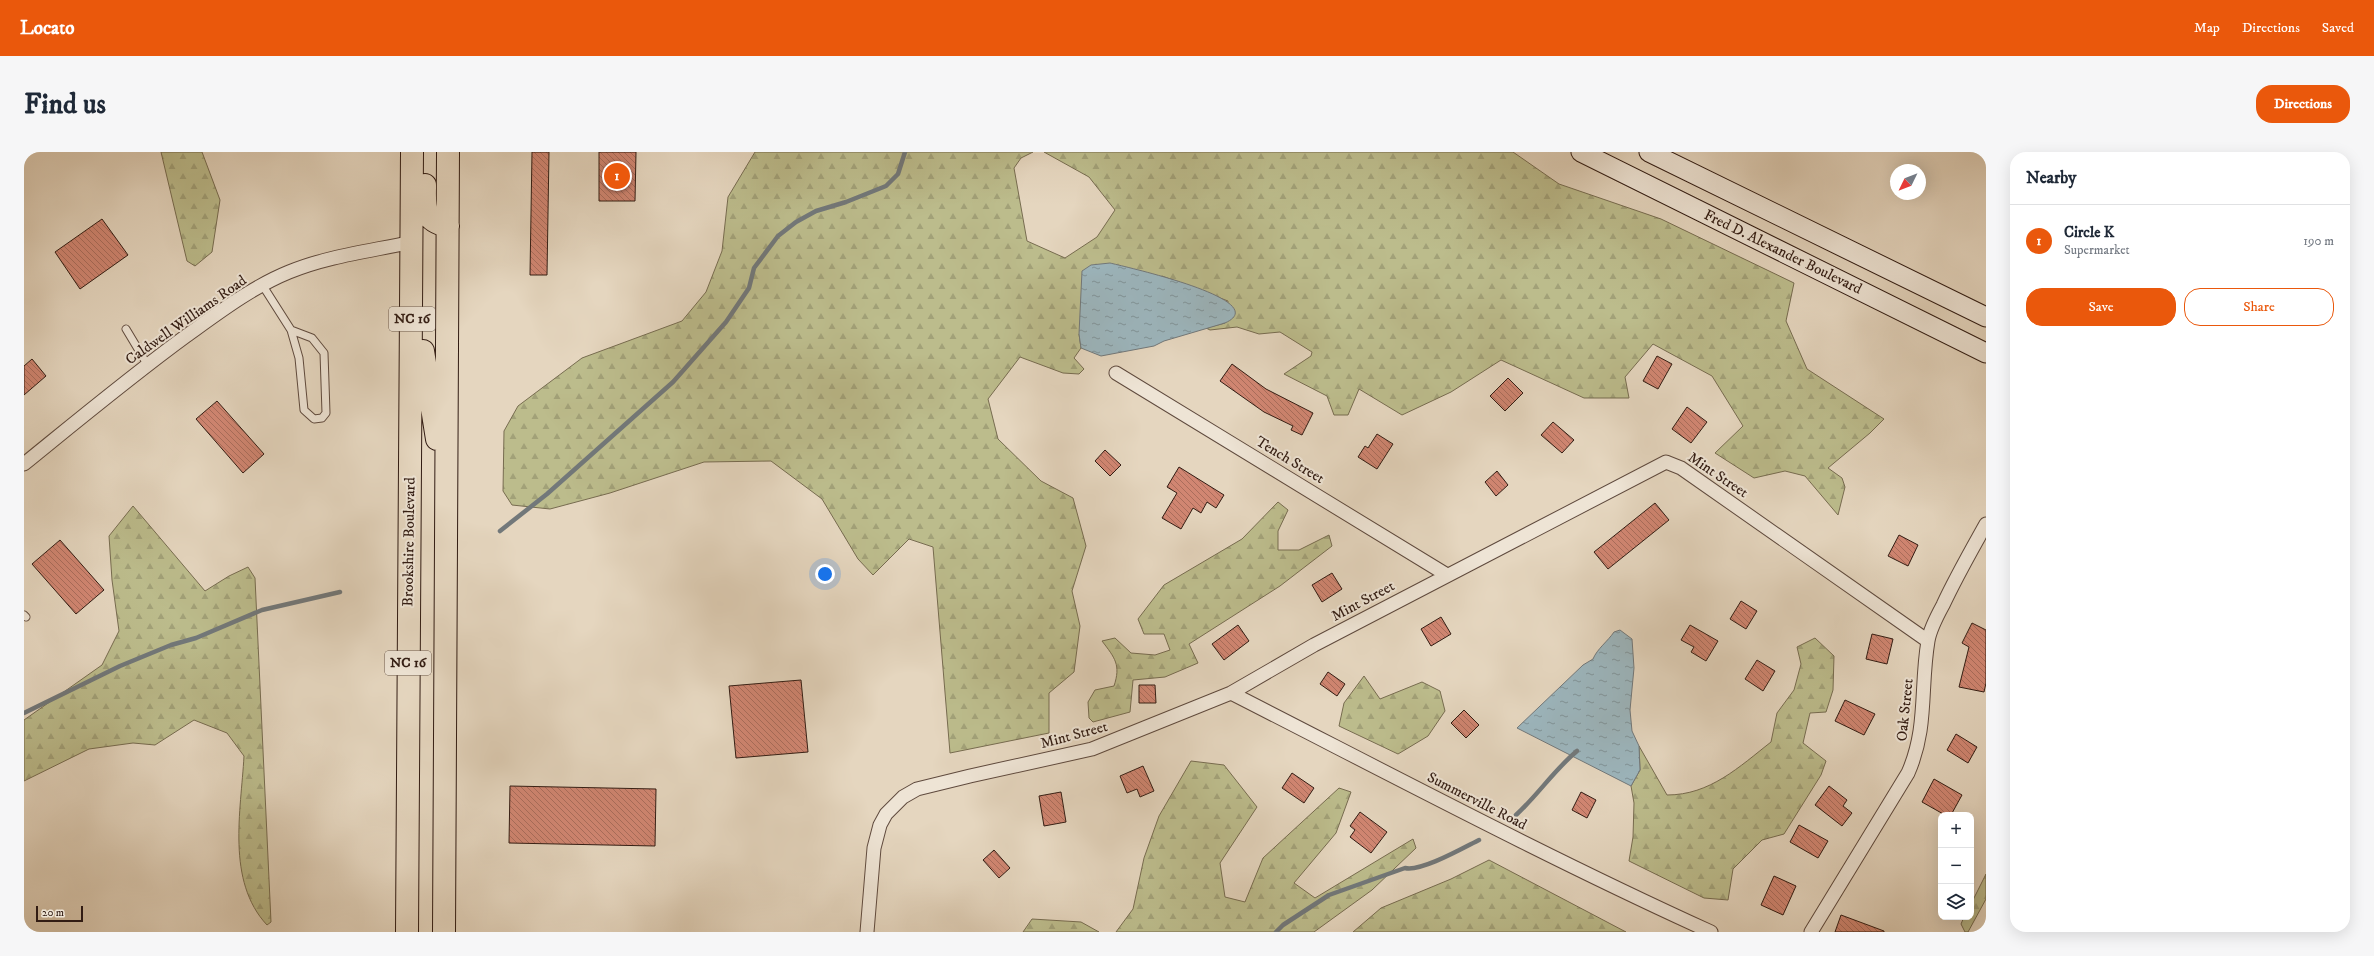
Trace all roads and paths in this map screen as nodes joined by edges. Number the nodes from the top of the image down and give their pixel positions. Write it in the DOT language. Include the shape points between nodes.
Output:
graph roads {
  1 [pos="412,152"];
  2 [pos="425,152"];
  3 [pos="448,152"];
  4 [pos="1580,152"];
  5 [pos="1649,152"];
  6 [pos="448,226"];
  7 [pos="412,242"];
  8 [pos="263,286"];
  9 [pos="1986,317"];
  10 [pos="126,328"];
  11 [pos="291,330"];
  12 [pos="1986,353"];
  13 [pos="148,364"];
  14 [pos="1116,373"];
  15 [pos="24,464"];
  16 [pos="446,500"];
  17 [pos="1986,524"];
  18 [pos="1447,575"];
  19 [pos="1928,641"];
  20 [pos="1231,693"];
  21 [pos="407,932"];
  22 [pos="444,932"];
  23 [pos="867,932"];
  24 [pos="1710,932"];
  25 [pos="1811,932"];
  1 -- 7 [label="highway, Brookshire Boulevard / NC 16"];
  2 -- 6 [label="highway" via="427,214 436,224"];
  3 -- 6 [label="highway, NC 16"];
  4 -- 12 [label="main road, Fred D. Alexander Boulevard"];
  5 -- 9 [label="main road, Fred D. Alexander Boulevard"];
  6 -- 16 [label="highway, NC 16"];
  7 -- 8 [label="street, Caldwell Williams Road" via="349,254 301,267"];
  7 -- 16 [label="highway" via="424,261 423,352"];
  7 -- 21 [label="highway, Brookshire Boulevard / NC 16"];
  8 -- 11 [label="lane"];
  8 -- 13 [label="street, Caldwell Williams Road" via="212,317"];
  10 -- 13 [label="lane"];
  11 -- 11 [label="lane" via="312,338 324,353 326,414 322,418 314,419 304,410 299,358"];
  13 -- 15 [label="street, Caldwell Williams Road"];
  14 -- 18 [label="street, Tench Street"];
  16 -- 22 [label="highway, NC 16"];
  17 -- 19 [label="street, Oak Street" via="1954,582"];
  18 -- 19 [label="street, Mint Street" via="1656,466 1670,462"];
  18 -- 20 [label="street, Mint Street" via="1307,649"];
  19 -- 25 [label="street, Oak Street" via="1922,730 1915,757 1908,773"];
  20 -- 23 [label="street, Mint Street" via="1092,749 917,789 903,797 886,814 880,825 874,848"];
  20 -- 24 [label="street, Summerville Road" via="1445,804"];
}
